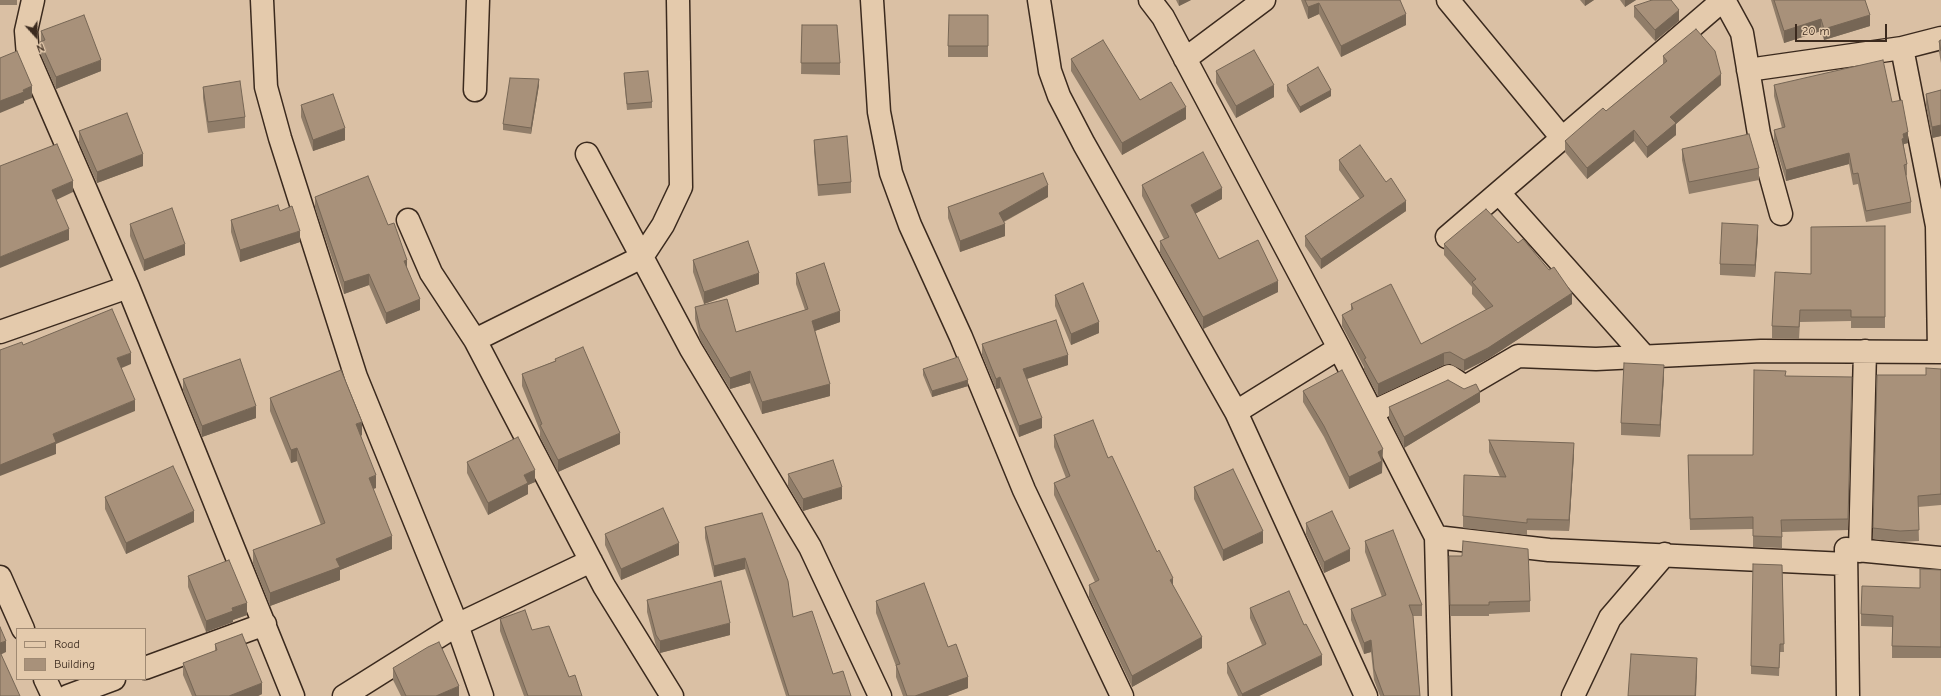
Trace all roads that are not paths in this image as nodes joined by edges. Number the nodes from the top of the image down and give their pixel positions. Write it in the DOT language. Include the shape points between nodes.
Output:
graph roads {
  1 [pos="33,0"];
  2 [pos="262,0"];
  3 [pos="478,0"];
  4 [pos="678,0"];
  5 [pos="872,0"];
  6 [pos="1039,0"];
  7 [pos="1150,0"];
  8 [pos="1264,0"];
  9 [pos="1448,0"];
  10 [pos="1724,0"];
  11 [pos="1941,38"];
  12 [pos="1902,48"];
  13 [pos="1185,59"];
  14 [pos="1748,70"];
  15 [pos="475,90"];
  16 [pos="1562,138"];
  17 [pos="587,154"];
  18 [pos="1498,193"];
  19 [pos="1781,214"];
  20 [pos="408,220"];
  21 [pos="1447,237"];
  22 [pos="642,257"];
  23 [pos="128,287"];
  24 [pos="0,332"];
  25 [pos="475,340"];
  26 [pos="1339,348"];
  27 [pos="1865,351"];
  28 [pos="1940,352"];
  29 [pos="1645,356"];
  30 [pos="1236,412"];
  31 [pos="1372,412"];
  32 [pos="1436,537"];
  33 [pos="1665,554"];
  34 [pos="1853,557"];
  35 [pos="1941,558"];
  36 [pos="591,561"];
  37 [pos="0,577"];
  38 [pos="265,624"];
  39 [pos="458,625"];
  40 [pos="23,628"];
  41 [pos="146,668"];
  42 [pos="45,680"];
  43 [pos="111,680"];
  44 [pos="53,696"];
  45 [pos="68,696"];
  46 [pos="293,696"];
  47 [pos="344,696"];
  48 [pos="482,696"];
  49 [pos="672,696"];
  50 [pos="880,696"];
  51 [pos="1122,696"];
  52 [pos="1366,696"];
  53 [pos="1440,696"];
  54 [pos="1574,696"];
  55 [pos="1848,696"];
  1 -- 23 [label="street" via="26,31 28,56"];
  2 -- 39 [label="street" via="266,87 280,138 356,377"];
  3 -- 15 [label="street"];
  4 -- 22 [label="street" via="682,187 663,225"];
  5 -- 51 [label="street" via="879,112 891,173 910,226 961,337 1024,490"];
  6 -- 30 [label="street" via="1050,70 1059,96"];
  7 -- 13 [label="street" via="1163,17"];
  8 -- 13 [label="street"];
  9 -- 16 [label="street"];
  10 -- 14 [label="street" via="1742,33"];
  10 -- 16 [label="street"];
  11 -- 12 [label="street"];
  12 -- 14 [label="street"];
  12 -- 28 [label="street" via="1937,226"];
  13 -- 26 [label="street"];
  14 -- 19 [label="street" via="1759,134"];
  16 -- 18 [label="street"];
  17 -- 22 [label="street"];
  18 -- 21 [label="street"];
  18 -- 29 [label="street"];
  20 -- 25 [label="street" via="431,274"];
  22 -- 25 [label="street"];
  22 -- 50 [label="street" via="691,349 810,547"];
  23 -- 24 [label="street"];
  23 -- 38 [label="street"];
  25 -- 36 [label="street"];
  26 -- 30 [label="street"];
  26 -- 31 [label="street"];
  27 -- 28 [label="street"];
  27 -- 29 [label="street" via="1762,351"];
  27 -- 34 [label="street"];
  29 -- 31 [label="street" via="1596,359 1518,356 1465,387 1449,376"];
  30 -- 52 [label="street"];
  31 -- 32 [label="street"];
  32 -- 33 [label="street" via="1549,550"];
  32 -- 53 [label="street"];
  33 -- 34 [label="street"];
  33 -- 54 [label="street" via="1610,618"];
  34 -- 35 [label="street"];
  34 -- 55 [label="street"];
  36 -- 39 [label="street"];
  36 -- 49 [label="street"];
  37 -- 40 [label="street"];
  38 -- 41 [label="street"];
  38 -- 46 [label="street"];
  39 -- 47 [label="street"];
  39 -- 48 [label="street"];
  42 -- 44 [label="street"];
  43 -- 45 [label="street"];
}
